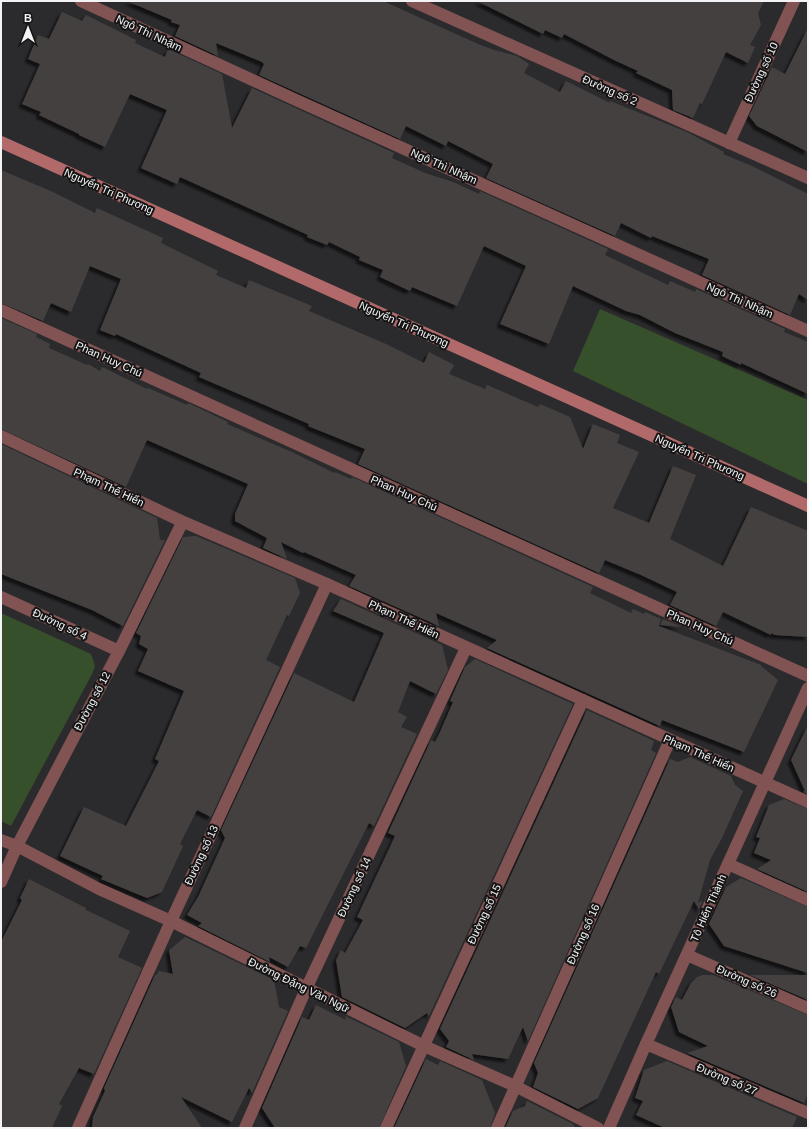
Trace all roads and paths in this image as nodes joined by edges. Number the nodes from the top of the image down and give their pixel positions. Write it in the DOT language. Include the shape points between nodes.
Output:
graph roads {
  1 [pos="81,1"];
  2 [pos="412,1"];
  3 [pos="794,1"];
  4 [pos="1,142"];
  5 [pos="729,143"];
  6 [pos="808,178"];
  7 [pos="1,310"];
  8 [pos="808,331"];
  9 [pos="1,436"];
  10 [pos="808,506"];
  11 [pos="179,520"];
  12 [pos="327,584"];
  13 [pos="1,597"];
  14 [pos="466,648"];
  15 [pos="119,651"];
  16 [pos="808,676"];
  17 [pos="808,688"];
  18 [pos="583,700"];
  19 [pos="670,740"];
  20 [pos="765,783"];
  21 [pos="808,802"];
  22 [pos="1,840"];
  23 [pos="17,846"];
  24 [pos="728,864"];
  25 [pos="1,882"];
  26 [pos="808,900"];
  27 [pos="171,921"];
  28 [pos="687,955"];
  29 [pos="306,989"];
  30 [pos="808,1008"];
  31 [pos="646,1044"];
  32 [pos="424,1046"];
  33 [pos="515,1086"];
  34 [pos="808,1113"];
  35 [pos="78,1128"];
  36 [pos="245,1128"];
  37 [pos="386,1128"];
  38 [pos="497,1128"];
  39 [pos="598,1128"];
  40 [pos="609,1128"];
  1 -- 8 [label="street, Ngô Thì Nhậm"];
  2 -- 5 [label="street, Đường số 2"];
  3 -- 5 [label="street, Đường số 10"];
  4 -- 10 [label="street, Nguyển Tri Phương"];
  5 -- 6 [label="street, Đường số 2"];
  7 -- 16 [label="street, Phan Huy Chú"];
  9 -- 11 [label="street, Phạm Thế Hiển"];
  11 -- 12 [label="street, Phạm Thế Hiển"];
  11 -- 15 [label="street, Đường số 12" via="181,525"];
  12 -- 14 [label="street, Phạm Thế Hiển"];
  12 -- 27 [label="street, Đường số 13"];
  13 -- 15 [label="street, Đường số 4"];
  14 -- 18 [label="street, Phạm Thế Hiển"];
  14 -- 29 [label="street, Đường số 14"];
  15 -- 23 [label="street, Đường số 12"];
  17 -- 20 [label="street, Tô Hiến Thành"];
  18 -- 19 [label="street, Phạm Thế Hiển"];
  18 -- 32 [label="street, Đường số 15"];
  19 -- 20 [label="street, Phạm Thế Hiển"];
  19 -- 33 [label="street, Đường số 16"];
  20 -- 21 [label="street, Phạm Thế Hiển"];
  20 -- 24 [label="street, Tô Hiến Thành"];
  22 -- 23 [label="street, Đường Đặng Văn Ngữ"];
  23 -- 25 [label="street, Đường số 12"];
  23 -- 27 [label="street, Đường Đặng Văn Ngữ"];
  24 -- 26 [label="street"];
  24 -- 28 [label="street, Tô Hiến Thành"];
  27 -- 29 [label="street, Đường Đặng Văn Ngữ"];
  27 -- 35 [label="street, Đường số 13"];
  28 -- 30 [label="street, Đường số 26"];
  28 -- 31 [label="street, Tô Hiến Thành"];
  29 -- 32 [label="street, Đường Đặng Văn Ngữ"];
  29 -- 36 [label="street, Đường số 14"];
  31 -- 34 [label="street, Đường số 27"];
  31 -- 40 [label="street, Tô Hiến Thành"];
  32 -- 33 [label="street, Đường Đặng Văn Ngữ"];
  32 -- 37 [label="street, Đường số 15"];
  33 -- 38 [label="street, Đường số 16"];
  33 -- 39 [label="street, Đường Đặng Văn Ngữ"];
}
